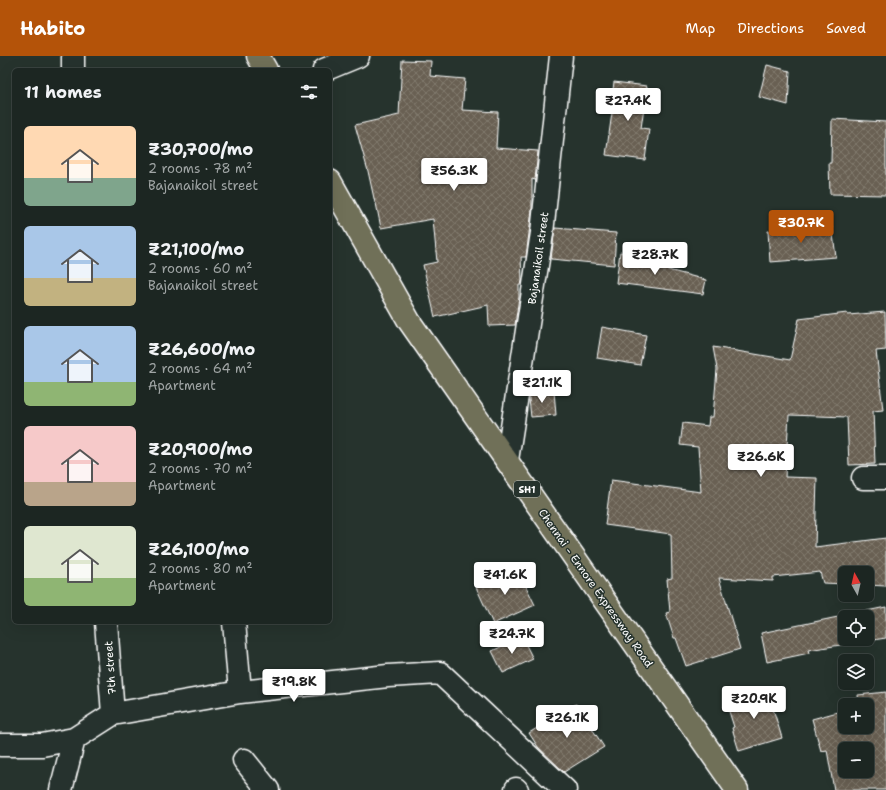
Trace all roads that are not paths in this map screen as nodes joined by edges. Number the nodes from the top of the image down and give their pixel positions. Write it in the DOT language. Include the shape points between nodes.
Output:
graph roads {
  1 [pos="73,56"];
  2 [pos="258,56"];
  3 [pos="358,56"];
  4 [pos="561,56"];
  5 [pos="73,68"];
  6 [pos="265,68"];
  7 [pos="329,68"];
  8 [pos="332,184"];
  9 [pos="507,460"];
  10 [pos="863,478"];
  11 [pos="886,478"];
  12 [pos="106,624"];
  13 [pos="234,624"];
  14 [pos="240,692"];
  15 [pos="113,714"];
  16 [pos="74,739"];
  17 [pos="0,745"];
  18 [pos="244,760"];
  19 [pos="61,790"];
  20 [pos="268,790"];
  21 [pos="565,790"];
  22 [pos="736,790"];
  1 -- 5 [label="street"];
  2 -- 6 [label="main road"];
  3 -- 7 [label="street"];
  4 -- 9 [label="street, Bajanaikoil street" via="542,234"];
  8 -- 9 [label="main road, Chennai - Ennore Expressway Road / SH1" via="410,321"];
  9 -- 22 [label="main road, Chennai - Ennore Expressway Road / SH1"];
  10 -- 11 [label="street"];
  12 -- 15 [label="street, 7th street"];
  13 -- 14 [label="street"];
  14 -- 15 [label="street"];
  14 -- 21 [label="street" via="440,673"];
  15 -- 16 [label="street"];
  16 -- 17 [label="street" via="42,745"];
  16 -- 19 [label="street"];
  18 -- 20 [label="street"];
}
